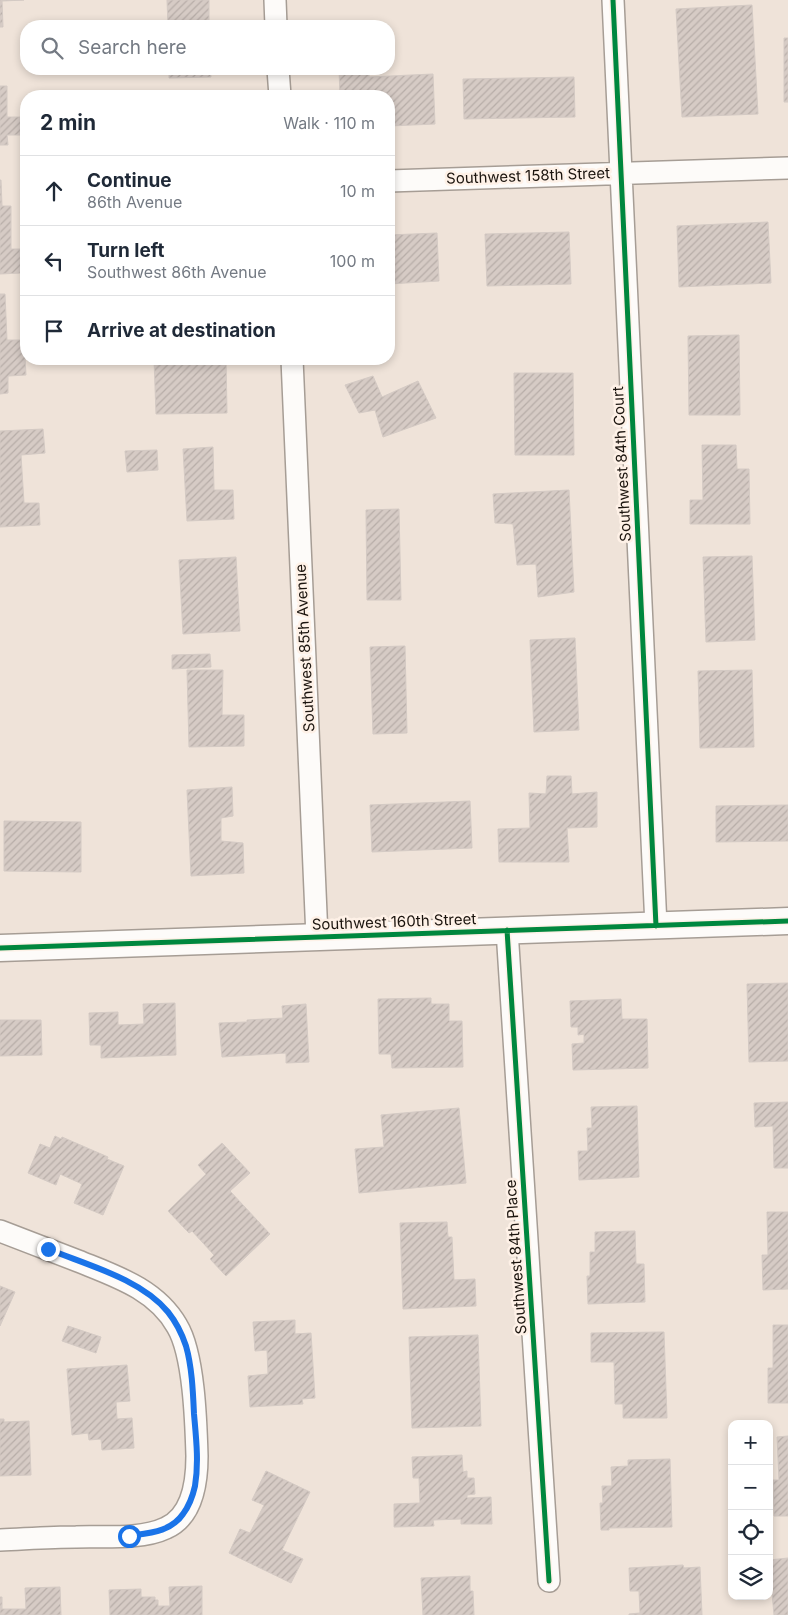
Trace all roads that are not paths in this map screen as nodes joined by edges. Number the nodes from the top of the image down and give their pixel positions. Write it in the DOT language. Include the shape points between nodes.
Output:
graph roads {
  1 [pos="275,0"];
  2 [pos="613,0"];
  3 [pos="276,20"];
  4 [pos="278,75"];
  5 [pos="280,90"];
  6 [pos="788,168"];
  7 [pos="621,173"];
  8 [pos="395,181"];
  9 [pos="292,365"];
  10 [pos="788,922"];
  11 [pos="656,926"];
  12 [pos="508,930"];
  13 [pos="317,937"];
  14 [pos="0,948"];
  15 [pos="0,1231"];
  16 [pos="0,1540"];
  17 [pos="549,1581"];
  1 -- 3 [label="street"];
  2 -- 7 [label="street, Southwest 84th Court"];
  4 -- 5 [label="street"];
  6 -- 7 [label="street, Southwest 158th Street"];
  7 -- 8 [label="street, Southwest 158th Street"];
  7 -- 11 [label="street, Southwest 84th Court"];
  9 -- 13 [label="street, Southwest 85th Avenue"];
  10 -- 11 [label="street, Southwest 160th Street"];
  11 -- 12 [label="street, Southwest 160th Street"];
  12 -- 13 [label="street, Southwest 160th Street"];
  12 -- 17 [label="street, Southwest 84th Place"];
  13 -- 14 [label="street, Southwest 160th Street"];
  15 -- 16 [label="street" via="98,1269 145,1291 159,1302 178,1327 186,1346 197,1448 195,1488 190,1501 183,1514 166,1528 129,1536"];
}
